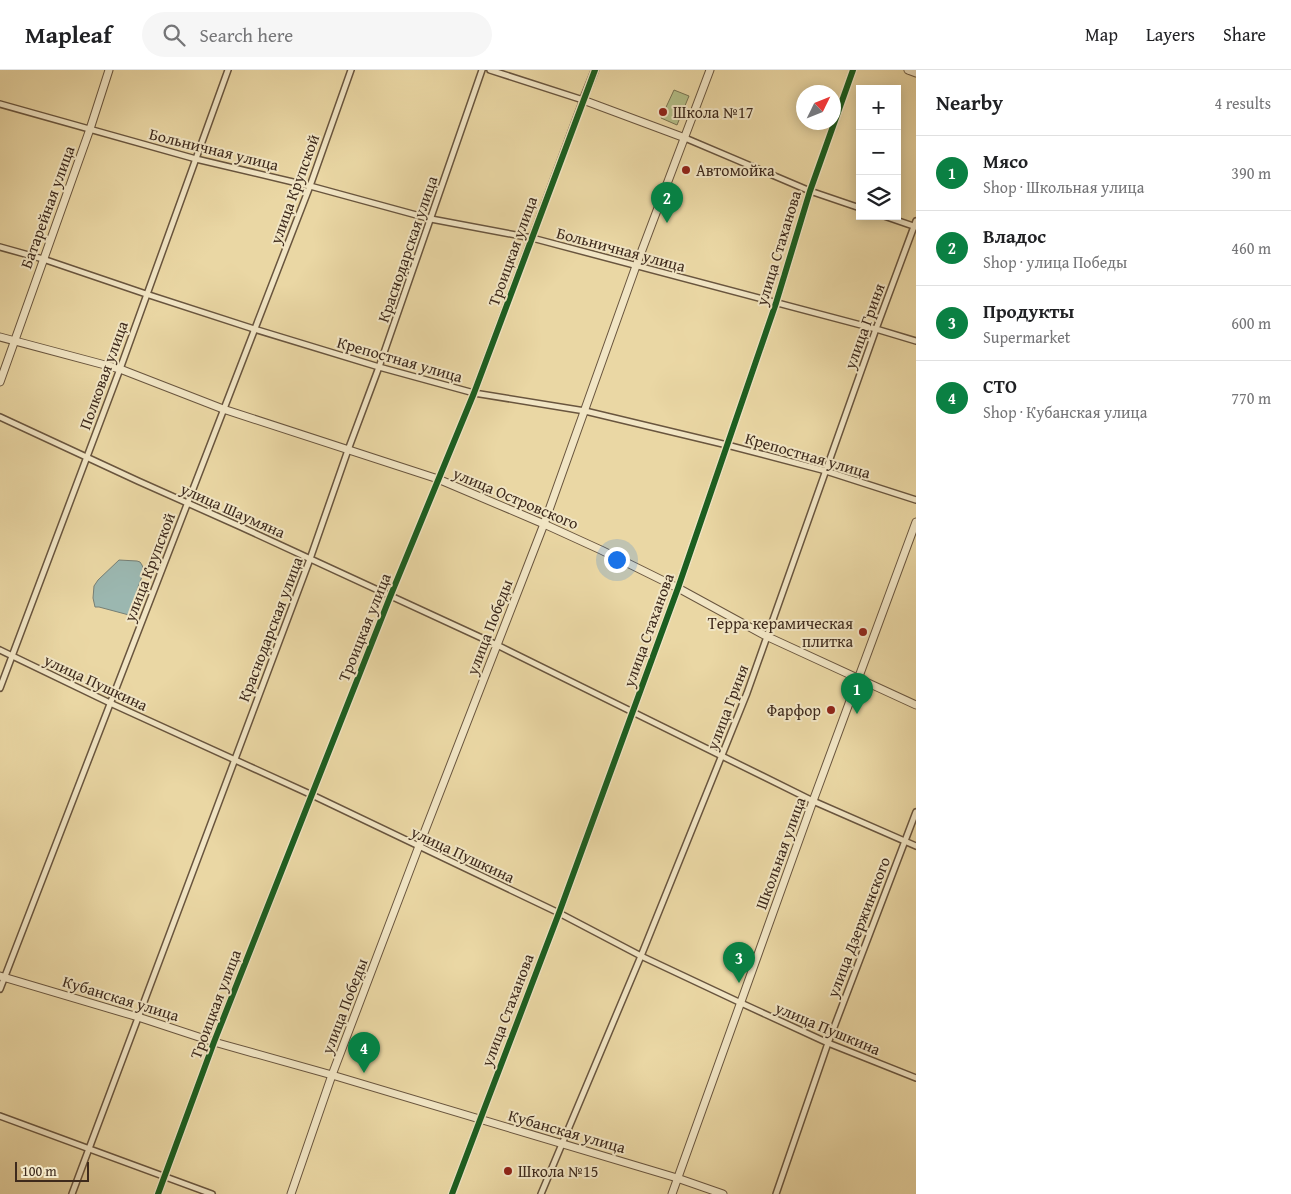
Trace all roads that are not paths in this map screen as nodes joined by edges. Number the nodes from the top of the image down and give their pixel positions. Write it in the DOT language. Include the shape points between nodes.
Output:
graph roads {
  1 [pos="109,70"];
  2 [pos="228,70"];
  3 [pos="352,70"];
  4 [pos="482,70"];
  5 [pos="490,70"];
  6 [pos="595,70"];
  7 [pos="710,70"];
  8 [pos="853,70"];
  9 [pos="908,70"];
  10 [pos="916,73"];
  11 [pos="583,100"];
  12 [pos="0,104"];
  13 [pos="90,129"];
  14 [pos="684,138"];
  15 [pos="196,159"];
  16 [pos="310,186"];
  17 [pos="810,191"];
  18 [pos="856,207"];
  19 [pos="431,219"];
  20 [pos="898,220"];
  21 [pos="915,225"];
  22 [pos="532,238"];
  23 [pos="0,247"];
  24 [pos="43,259"];
  25 [pos="636,266"];
  26 [pos="146,294"];
  27 [pos="776,303"];
  28 [pos="254,329"];
  29 [pos="876,329"];
  30 [pos="0,337"];
  31 [pos="14,341"];
  32 [pos="916,341"];
  33 [pos="379,367"];
  34 [pos="120,369"];
  35 [pos="0,382"];
  36 [pos="474,392"];
  37 [pos="223,409"];
  38 [pos="585,411"];
  39 [pos="0,417"];
  40 [pos="727,445"];
  41 [pos="348,450"];
  42 [pos="86,457"];
  43 [pos="826,471"];
  44 [pos="438,479"];
  45 [pos="916,500"];
  46 [pos="187,503"];
  47 [pos="916,522"];
  48 [pos="544,524"];
  49 [pos="310,559"];
  50 [pos="678,588"];
  51 [pos="390,597"];
  52 [pos="766,636"];
  53 [pos="497,645"];
  54 [pos="0,650"];
  55 [pos="12,655"];
  56 [pos="859,679"];
  57 [pos="0,688"];
  58 [pos="110,703"];
  59 [pos="916,704"];
  60 [pos="633,712"];
  61 [pos="721,756"];
  62 [pos="234,759"];
  63 [pos="312,795"];
  64 [pos="813,801"];
  65 [pos="916,812"];
  66 [pos="904,841"];
  67 [pos="419,846"];
  68 [pos="916,846"];
  69 [pos="559,913"];
  70 [pos="642,956"];
  71 [pos="2,976"];
  72 [pos="0,989"];
  73 [pos="741,1004"];
  74 [pos="138,1017"];
  75 [pos="214,1042"];
  76 [pos="828,1043"];
  77 [pos="332,1075"];
  78 [pos="916,1078"];
  79 [pos="0,1116"];
  80 [pos="480,1120"];
  81 [pos="562,1144"];
  82 [pos="90,1148"];
  83 [pos="164,1177"];
  84 [pos="677,1178"];
  85 [pos="72,1194"];
  86 [pos="158,1194"];
  87 [pos="212,1194"];
  88 [pos="291,1194"];
  89 [pos="452,1194"];
  90 [pos="541,1194"];
  91 [pos="672,1194"];
  92 [pos="722,1194"];
  93 [pos="776,1194"];
  1 -- 13 [label="street, Батарейная улица"];
  2 -- 15 [label="street, Полковая улица"];
  3 -- 16 [label="street, улица Крупской"];
  4 -- 19 [label="street, Краснодарская улица"];
  5 -- 11 [label="street"];
  6 -- 11 [label="street, Троицкая улица"];
  7 -- 14 [label="street, улица Победы"];
  8 -- 17 [label="street, улица Стаханова"];
  9 -- 10 [label="street"];
  11 -- 14 [label="street"];
  11 -- 22 [label="street, Троицкая улица"];
  12 -- 13 [label="street, Больничная улица"];
  13 -- 15 [label="street, Больничная улица"];
  13 -- 24 [label="street, Батарейная улица"];
  14 -- 17 [label="street"];
  14 -- 25 [label="street, улица Победы"];
  15 -- 16 [label="street, Больничная улица"];
  15 -- 26 [label="street, Полковая улица"];
  16 -- 19 [label="street, Больничная улица"];
  16 -- 28 [label="street, улица Крупской"];
  17 -- 18 [label="street"];
  17 -- 27 [label="street, улица Стаханова"];
  19 -- 22 [label="street, Больничная улица"];
  19 -- 33 [label="street, Краснодарская улица"];
  20 -- 21 [label="street"];
  21 -- 29 [label="street, улица Гриня"];
  22 -- 25 [label="street, Больничная улица"];
  22 -- 36 [label="street, Троицкая улица"];
  23 -- 24 [label="street, Крепостная улица"];
  24 -- 26 [label="street, Крепостная улица"];
  24 -- 31 [label="street, Батарейная улица"];
  25 -- 27 [label="street, Больничная улица"];
  25 -- 38 [label="street, улица Победы"];
  26 -- 28 [label="street, Крепостная улица"];
  26 -- 34 [label="street, Полковая улица"];
  27 -- 29 [label="street, Больничная улица"];
  27 -- 40 [label="street, улица Стаханова"];
  28 -- 33 [label="street, Крепостная улица"];
  28 -- 37 [label="street, улица Крупской"];
  29 -- 32 [label="street, Больничная улица"];
  29 -- 43 [label="street, улица Гриня"];
  30 -- 31 [label="street, улица Островского"];
  31 -- 34 [label="street, улица Островского"];
  31 -- 35 [label="street, Батарейная улица"];
  33 -- 36 [label="street, Крепостная улица"];
  33 -- 41 [label="street, Краснодарская улица"];
  34 -- 37 [label="street, улица Островского"];
  34 -- 42 [label="street, Полковая улица"];
  36 -- 38 [label="street, Крепостная улица"];
  36 -- 44 [label="street, Троицкая улица"];
  37 -- 41 [label="street, улица Островского"];
  37 -- 46 [label="street, улица Крупской"];
  38 -- 40 [label="street, Крепостная улица"];
  38 -- 48 [label="street, улица Победы"];
  39 -- 42 [label="street, улица Шаумяна"];
  40 -- 43 [label="street, Крепостная улица"];
  40 -- 50 [label="street, улица Стаханова"];
  41 -- 44 [label="street, улица Островского"];
  41 -- 49 [label="street, Краснодарская улица"];
  42 -- 46 [label="street, улица Шаумяна"];
  42 -- 55 [label="street, Полковая улица"];
  43 -- 45 [label="street, Крепостная улица"];
  43 -- 52 [label="street, улица Гриня"];
  44 -- 48 [label="street, улица Островского"];
  44 -- 51 [label="street, Троицкая улица"];
  46 -- 49 [label="street, улица Шаумяна"];
  46 -- 58 [label="street, улица Крупской"];
  47 -- 56 [label="street, Школьная улица"];
  48 -- 50 [label="street, улица Островского"];
  48 -- 53 [label="street, улица Победы"];
  49 -- 51 [label="street, улица Шаумяна"];
  49 -- 62 [label="street, Краснодарская улица"];
  50 -- 52 [label="street, улица Островского"];
  50 -- 60 [label="street, улица Стаханова"];
  51 -- 53 [label="street, улица Шаумяна"];
  51 -- 63 [label="street, Троицкая улица"];
  52 -- 56 [label="street, улица Островского"];
  52 -- 61 [label="street, улица Гриня"];
  53 -- 60 [label="street, улица Шаумяна"];
  53 -- 67 [label="street, улица Победы"];
  54 -- 55 [label="street, улица Пушкина"];
  55 -- 57 [label="street, Полковая улица"];
  55 -- 58 [label="street, улица Пушкина"];
  56 -- 59 [label="street, улица Островского"];
  56 -- 64 [label="street, Школьная улица"];
  58 -- 62 [label="street, улица Пушкина"];
  58 -- 71 [label="street, улица Крупской"];
  60 -- 61 [label="street, улица Шаумяна"];
  60 -- 69 [label="street, улица Стаханова"];
  61 -- 64 [label="street, улица Шаумяна"];
  61 -- 70 [label="street, улица Гриня"];
  62 -- 63 [label="street, улица Пушкина"];
  62 -- 74 [label="street, Краснодарская улица"];
  63 -- 67 [label="street, улица Пушкина"];
  63 -- 75 [label="street, Троицкая улица"];
  64 -- 66 [label="street, улица Шаумяна"];
  64 -- 73 [label="street, Школьная улица"];
  65 -- 66 [label="street, улица Дзержинского"];
  66 -- 68 [label="street, улица Шаумяна"];
  66 -- 76 [label="street, улица Дзержинского"];
  67 -- 69 [label="street, улица Пушкина"];
  67 -- 77 [label="street, улица Победы"];
  69 -- 70 [label="street, улица Пушкина"];
  69 -- 80 [label="street, улица Стаханова"];
  70 -- 73 [label="street, улица Пушкина"];
  70 -- 81 [label="street, улица Гриня"];
  71 -- 72 [label="street, улица Крупской"];
  71 -- 74 [label="street, Кубанская улица"];
  73 -- 76 [label="street, улица Пушкина"];
  73 -- 84 [label="street, Школьная улица"];
  74 -- 75 [label="street, Кубанская улица"];
  74 -- 82 [label="street, Краснодарская улица"];
  75 -- 77 [label="street, Кубанская улица"];
  75 -- 83 [label="street, Троицкая улица"];
  76 -- 78 [label="street, улица Пушкина"];
  76 -- 93 [label="street, улица Дзержинского"];
  77 -- 80 [label="street, Кубанская улица"];
  77 -- 88 [label="street, улица Победы"];
  79 -- 82 [label="street"];
  80 -- 81 [label="street, Кубанская улица"];
  80 -- 89 [label="street, улица Стаханова"];
  81 -- 84 [label="street, Кубанская улица"];
  81 -- 90 [label="street, улица Гриня"];
  82 -- 83 [label="street"];
  82 -- 85 [label="street, Краснодарская улица"];
  83 -- 86 [label="street, Троицкая улица"];
  83 -- 87 [label="street"];
  84 -- 91 [label="street, Школьная улица"];
  84 -- 92 [label="street, Кубанская улица"];
}
